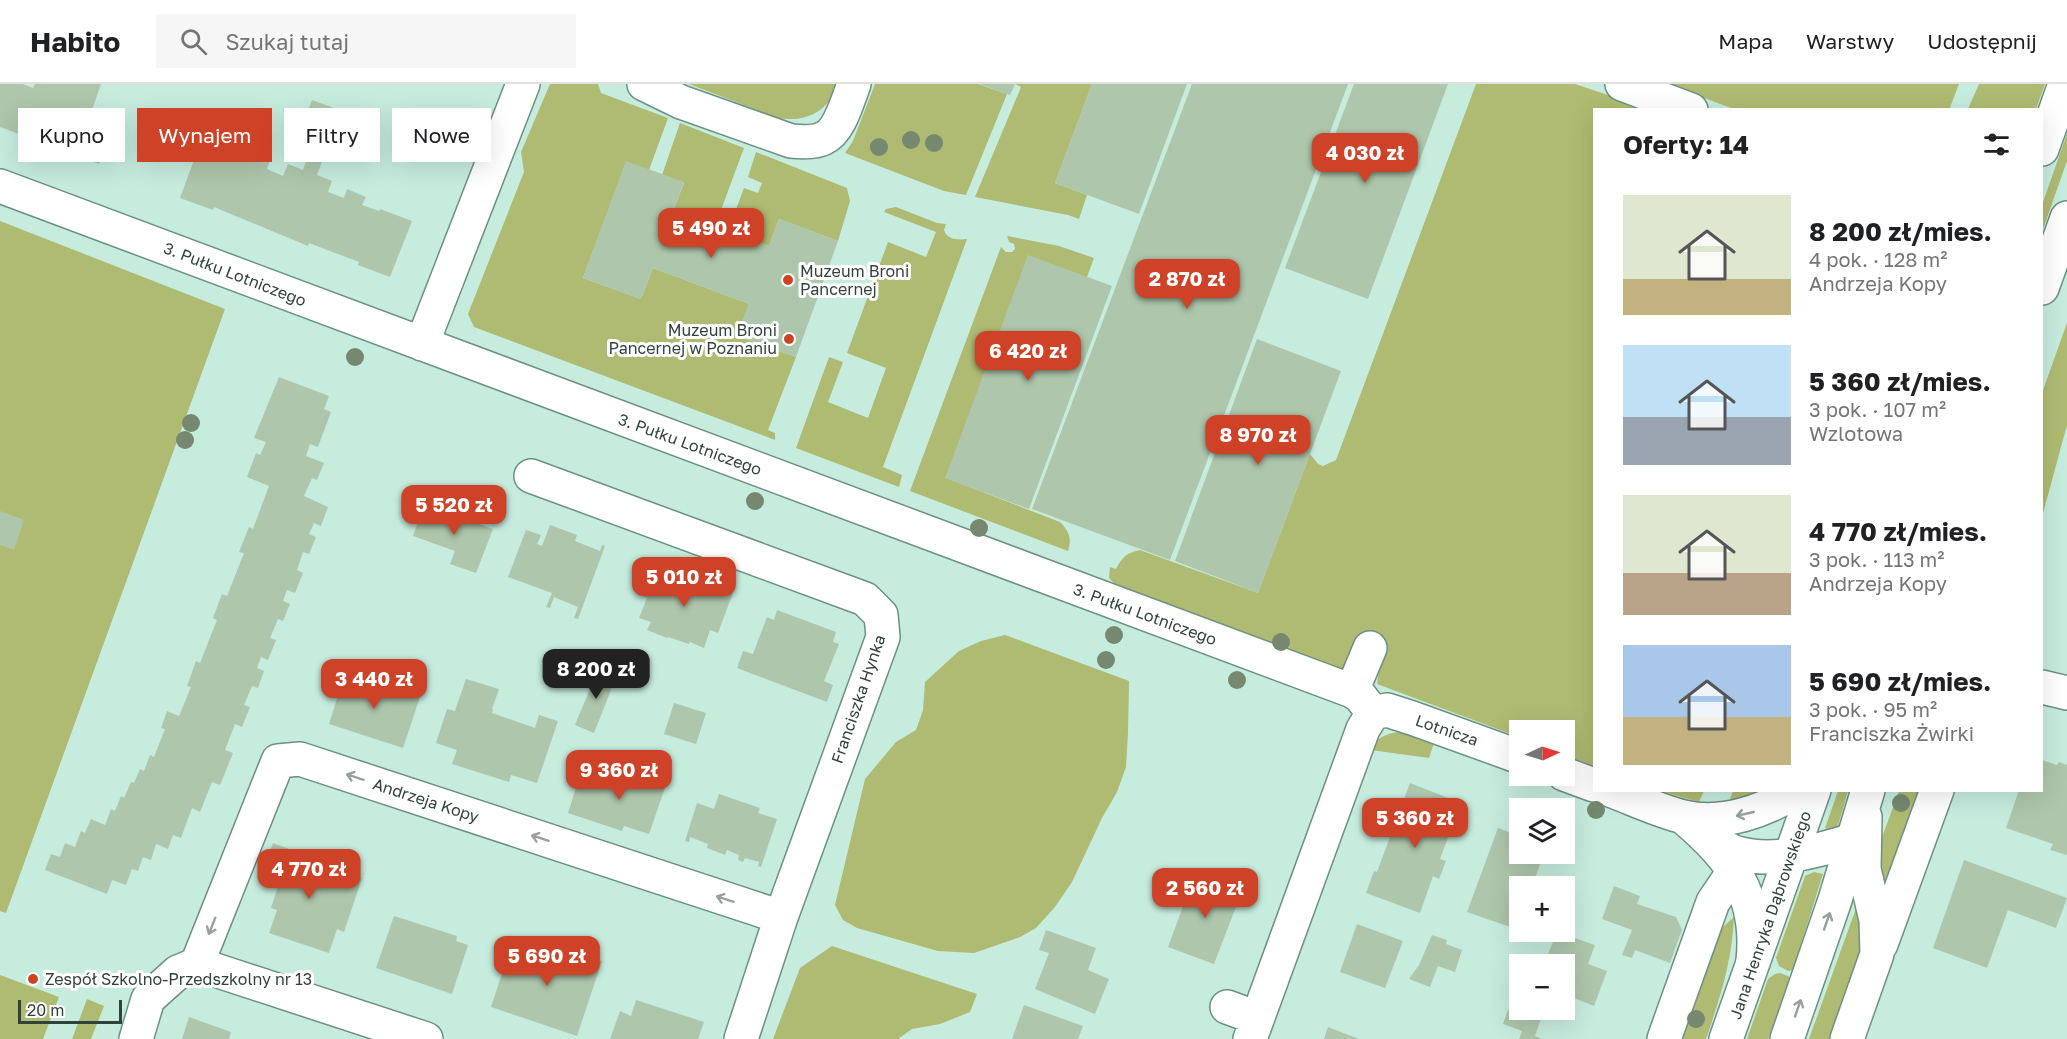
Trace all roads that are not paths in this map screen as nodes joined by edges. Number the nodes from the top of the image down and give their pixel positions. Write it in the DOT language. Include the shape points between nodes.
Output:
graph roads {
  1 [pos="523,84"];
  2 [pos="644,84"];
  3 [pos="854,84"];
  4 [pos="1622,84"];
  5 [pos="2065,84"];
  6 [pos="1685,108"];
  7 [pos="2043,146"];
  8 [pos="0,186"];
  9 [pos="2067,218"];
  10 [pos="2053,262"];
  11 [pos="422,344"];
  12 [pos="531,476"];
  13 [pos="1370,648"];
  14 [pos="2043,687"];
  15 [pos="2067,693"];
  16 [pos="1363,702"];
  17 [pos="1509,753"];
  18 [pos="1575,778"];
  19 [pos="1593,785"];
  20 [pos="1615,792"];
  21 [pos="1795,792"];
  22 [pos="1813,792"];
  23 [pos="1936,792"];
  24 [pos="1867,795"];
  25 [pos="1683,817"];
  26 [pos="1710,840"];
  27 [pos="1853,840"];
  28 [pos="1791,855"];
  29 [pos="1734,871"];
  30 [pos="781,918"];
  31 [pos="1877,954"];
  32 [pos="197,964"];
  33 [pos="1752,968"];
  34 [pos="1227,1007"];
  35 [pos="1254,1029"];
  36 [pos="135,1039"];
  37 [pos="426,1039"];
  38 [pos="741,1039"];
  39 [pos="1664,1039"];
  40 [pos="1726,1039"];
  41 [pos="1787,1039"];
  42 [pos="1847,1039"];
  1 -- 11 [label="street"];
  2 -- 3 [label="street" via="681,102 791,141 808,142 835,130"];
  4 -- 6 [label="street"];
  5 -- 7 [label="street"];
  8 -- 11 [label="street, 3. Pułku Lotniczego"];
  9 -- 10 [label="street"];
  11 -- 16 [label="street, 3. Pułku Lotniczego"];
  12 -- 30 [label="street, Franciszka Hynka" via="865,599 881,615 883,637"];
  13 -- 16 [label="street"];
  14 -- 15 [label="street"];
  16 -- 17 [label="street, Lotnicza"];
  16 -- 35 [label="street" via="1360,737"];
  18 -- 19 [label="street"];
  20 -- 25 [label="street"];
  21 -- 25 [label="street, one-way" via="1747,814 1710,819"];
  22 -- 28 [label="street, Jana Henryka Dąbrowskiego"];
  23 -- 31 [label="street"];
  24 -- 27 [label="street"];
  24 -- 31 [label="street" via="1864,869 1876,920"];
  25 -- 26 [label="street"];
  26 -- 28 [label="street" via="1741,854"];
  26 -- 29 [label="street"];
  27 -- 28 [label="street"];
  41 -- 27 [label="street, one-way"];
  28 -- 33 [label="street, Jana Henryka Dąbrowskiego"];
  29 -- 33 [label="street" via="1750,908 1754,936"];
  29 -- 39 [label="street" via="1713,902"];
  30 -- 32 [label="street, Andrzeja Kopy, one-way" via="300,759 278,761"];
  30 -- 38 [label="street, Franciszka Hynka"];
  31 -- 42 [label="street"];
  32 -- 36 [label="street" via="177,972 148,999"];
  32 -- 37 [label="street"];
  33 -- 40 [label="street, Jana Henryka Dąbrowskiego"];
  34 -- 35 [label="street"];
}
